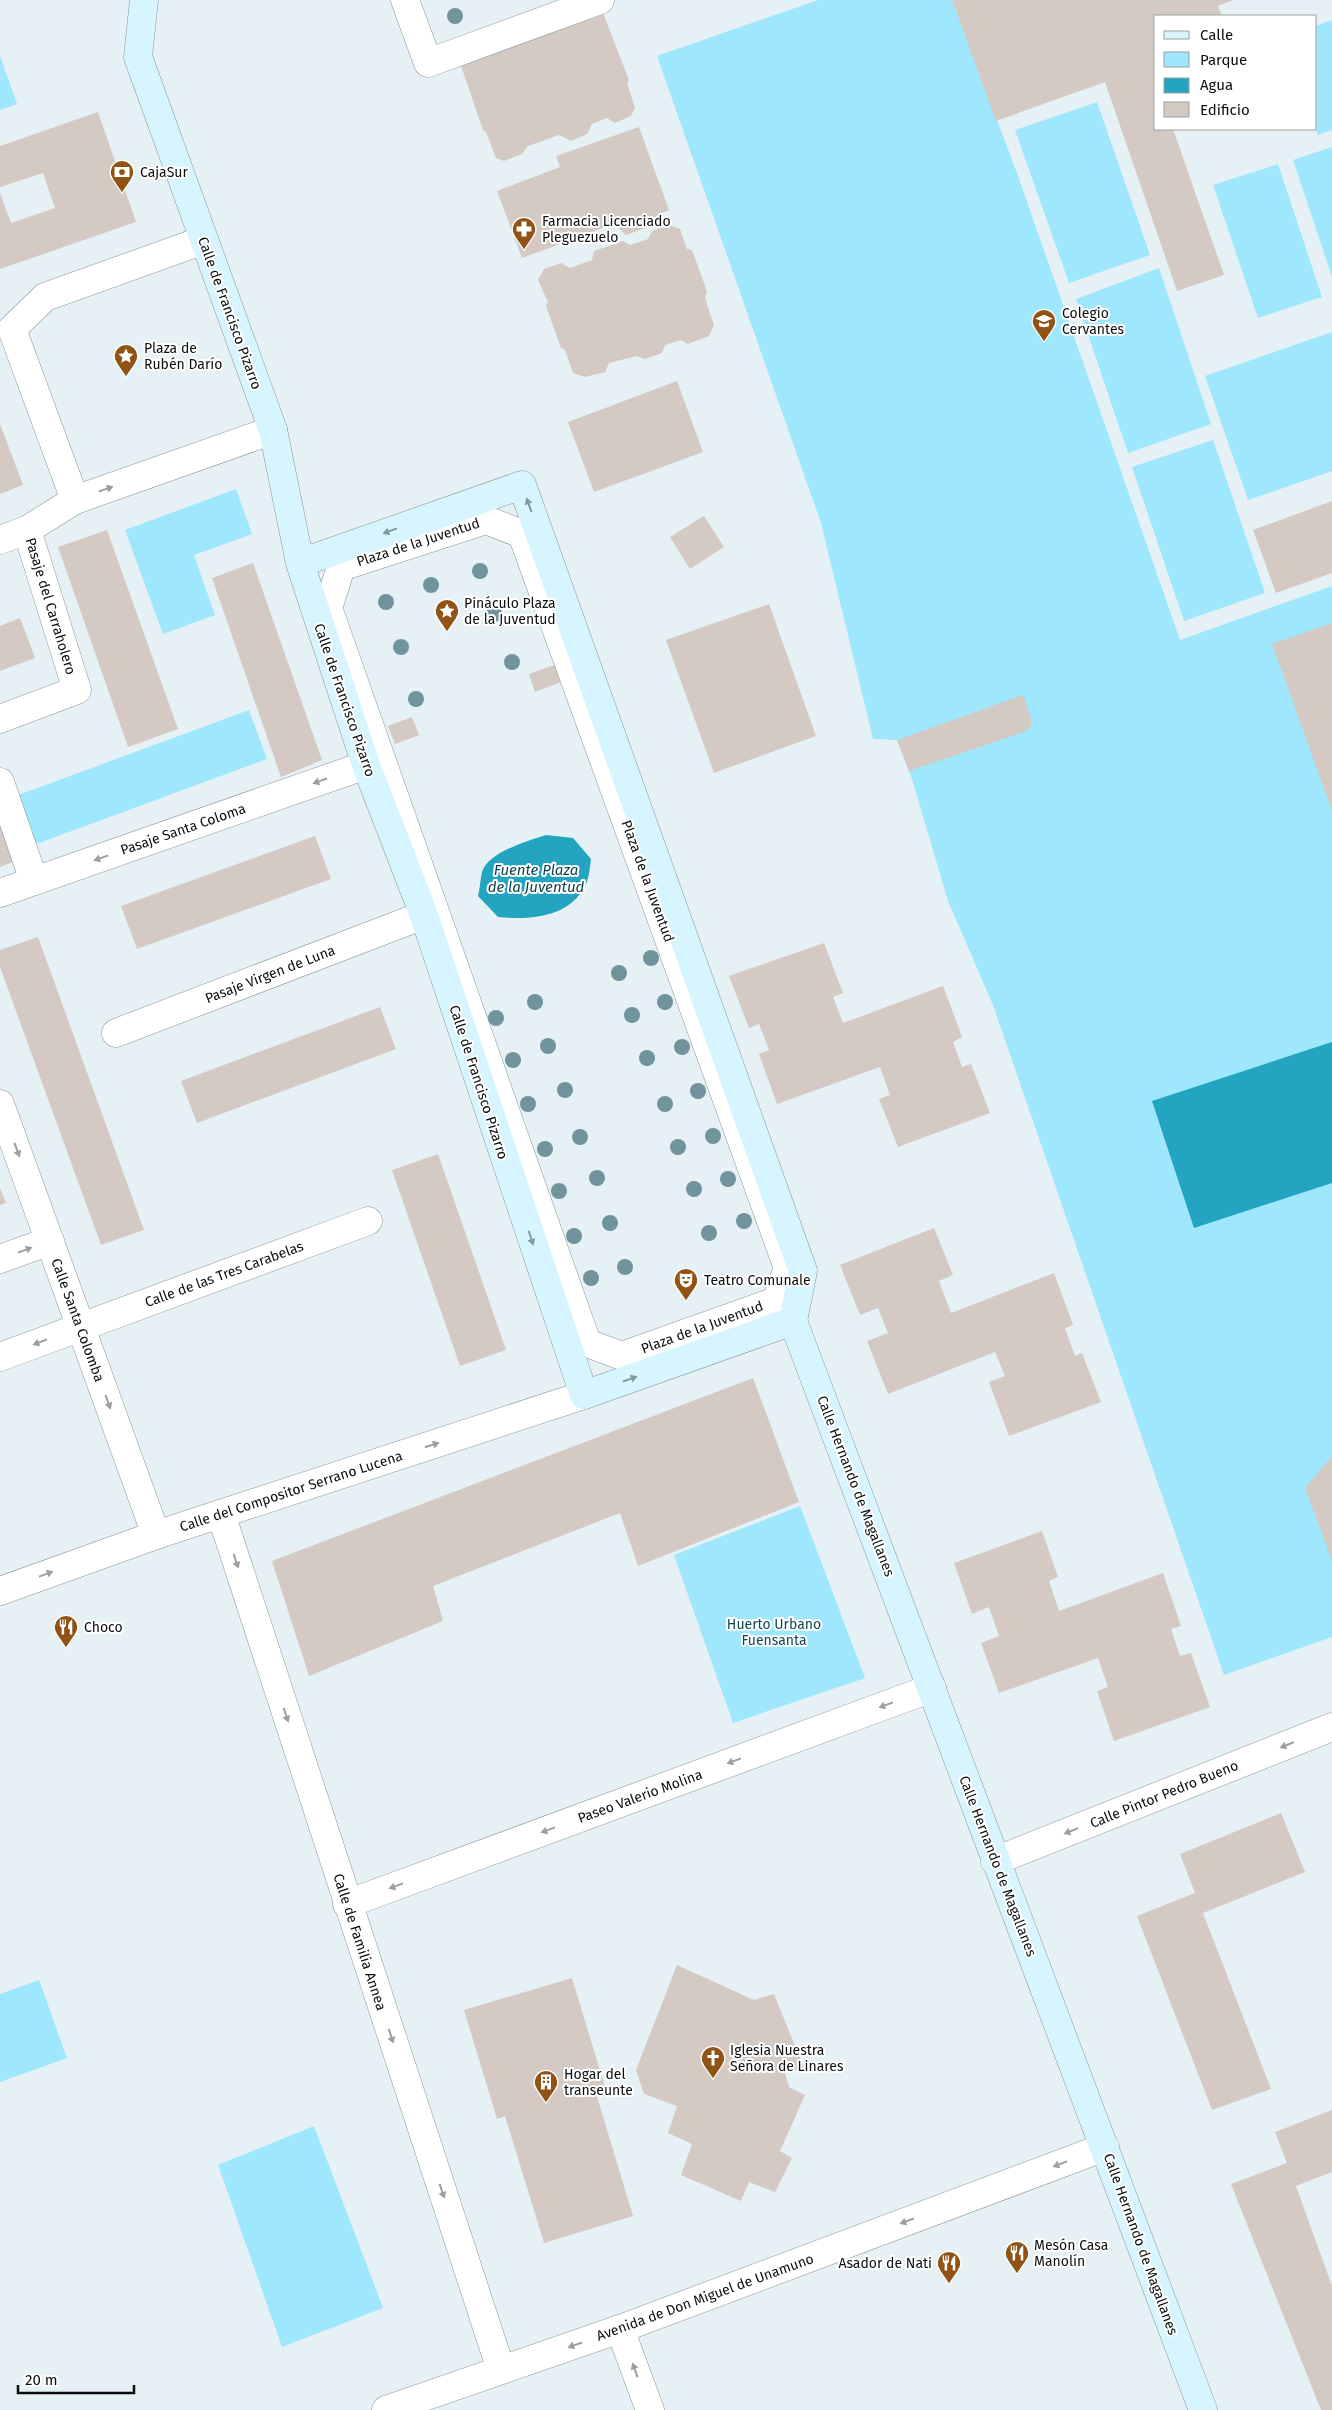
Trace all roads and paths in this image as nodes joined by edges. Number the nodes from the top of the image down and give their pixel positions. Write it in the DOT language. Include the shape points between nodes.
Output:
graph roads {
  1 [pos="144,0"];
  2 [pos="405,0"];
  3 [pos="600,0"];
  4 [pos="204,240"];
  5 [pos="273,430"];
  6 [pos="75,500"];
  7 [pos="27,530"];
  8 [pos="0,540"];
  9 [pos="300,563"];
  10 [pos="0,718"];
  11 [pos="366,765"];
  12 [pos="0,782"];
  13 [pos="34,881"];
  14 [pos="0,893"];
  15 [pos="424,915"];
  16 [pos="116,1032"];
  17 [pos="0,1104"];
  18 [pos="368,1221"];
  19 [pos="50,1241"];
  20 [pos="0,1259"];
  21 [pos="793,1321"];
  22 [pos="80,1327"];
  23 [pos="622,1356"];
  24 [pos="0,1357"];
  25 [pos="584,1395"];
  26 [pos="221,1514"];
  27 [pos="156,1535"];
  28 [pos="0,1590"];
  29 [pos="932,1688"];
  30 [pos="1332,1726"];
  31 [pos="995,1861"];
  32 [pos="347,1904"];
  33 [pos="1105,2147"];
  34 [pos="620,2329"];
  35 [pos="501,2370"];
  36 [pos="433,2402"];
  37 [pos="386,2410"];
  38 [pos="650,2410"];
  39 [pos="1203,2410"];
  1 -- 4 [label="street, Calle de Francisco Pizarro" via="138,57"];
  2 -- 3 [label="street" via="428,64"];
  4 -- 5 [label="street, Calle de Francisco Pizarro"];
  4 -- 6 [label="street" via="45,297 12,329"];
  6 -- 5 [label="street, one-way"];
  5 -- 9 [label="street, Calle de Francisco Pizarro"];
  6 -- 7 [label="street"];
  7 -- 8 [label="street"];
  7 -- 10 [label="street, Pasaje del Carraholero" via="77,690"];
  9 -- 11 [label="street, Calle de Francisco Pizarro"];
  21 -- 9 [label="street, Plaza de la Juventud, one-way" via="803,1271 522,484"];
  11 -- 13 [label="street, Pasaje Santa Coloma, one-way"];
  11 -- 15 [label="street, Calle de Francisco Pizarro"];
  12 -- 13 [label="street"];
  13 -- 14 [label="street, Pasaje Santa Coloma"];
  15 -- 16 [label="street, Pasaje Virgen de Luna"];
  15 -- 25 [label="street, Calle de Francisco Pizarro, one-way"];
  17 -- 19 [label="street, Calle Santa Colomba, one-way"];
  18 -- 22 [label="street, Calle de las Tres Carabelas"];
  20 -- 19 [label="street, one-way"];
  19 -- 22 [label="street, Calle Santa Colomba"];
  25 -- 21 [label="street, Plaza de la Juventud, one-way"];
  21 -- 29 [label="street, Calle Hernando de Magallanes"];
  22 -- 24 [label="street, Calle de las Tres Carabelas, one-way"];
  22 -- 27 [label="street, Calle Santa Colomba, one-way"];
  23 -- 23 [label="street, Plaza de la Juventud" via="587,1343 328,608 341,567 486,520 522,534 788,1268 776,1301"];
  26 -- 25 [label="street, Calle del Compositor Serrano Lucena, one-way"];
  26 -- 27 [label="street, Calle del Compositor Serrano Lucena"];
  26 -- 32 [label="street, Calle de Familia Annea, one-way"];
  28 -- 27 [label="street, Calle del Compositor Serrano Lucena, one-way"];
  29 -- 31 [label="street, Calle Hernando de Magallanes"];
  29 -- 32 [label="street, Paseo Valerio Molina, one-way"];
  30 -- 31 [label="street, Calle Pintor Pedro Bueno, one-way"];
  31 -- 33 [label="street, Calle Hernando de Magallanes"];
  32 -- 35 [label="street, Calle de Familia Annea, one-way"];
  33 -- 34 [label="street, Avenida de Don Miguel de Unamuno, one-way"];
  33 -- 39 [label="street, Calle Hernando de Magallanes"];
  34 -- 35 [label="street, Avenida de Don Miguel de Unamuno, one-way"];
  38 -- 34 [label="street, one-way"];
  35 -- 36 [label="street, Avenida de Don Miguel de Unamuno"];
  36 -- 37 [label="street, Avenida de Don Miguel de Unamuno"];
}
